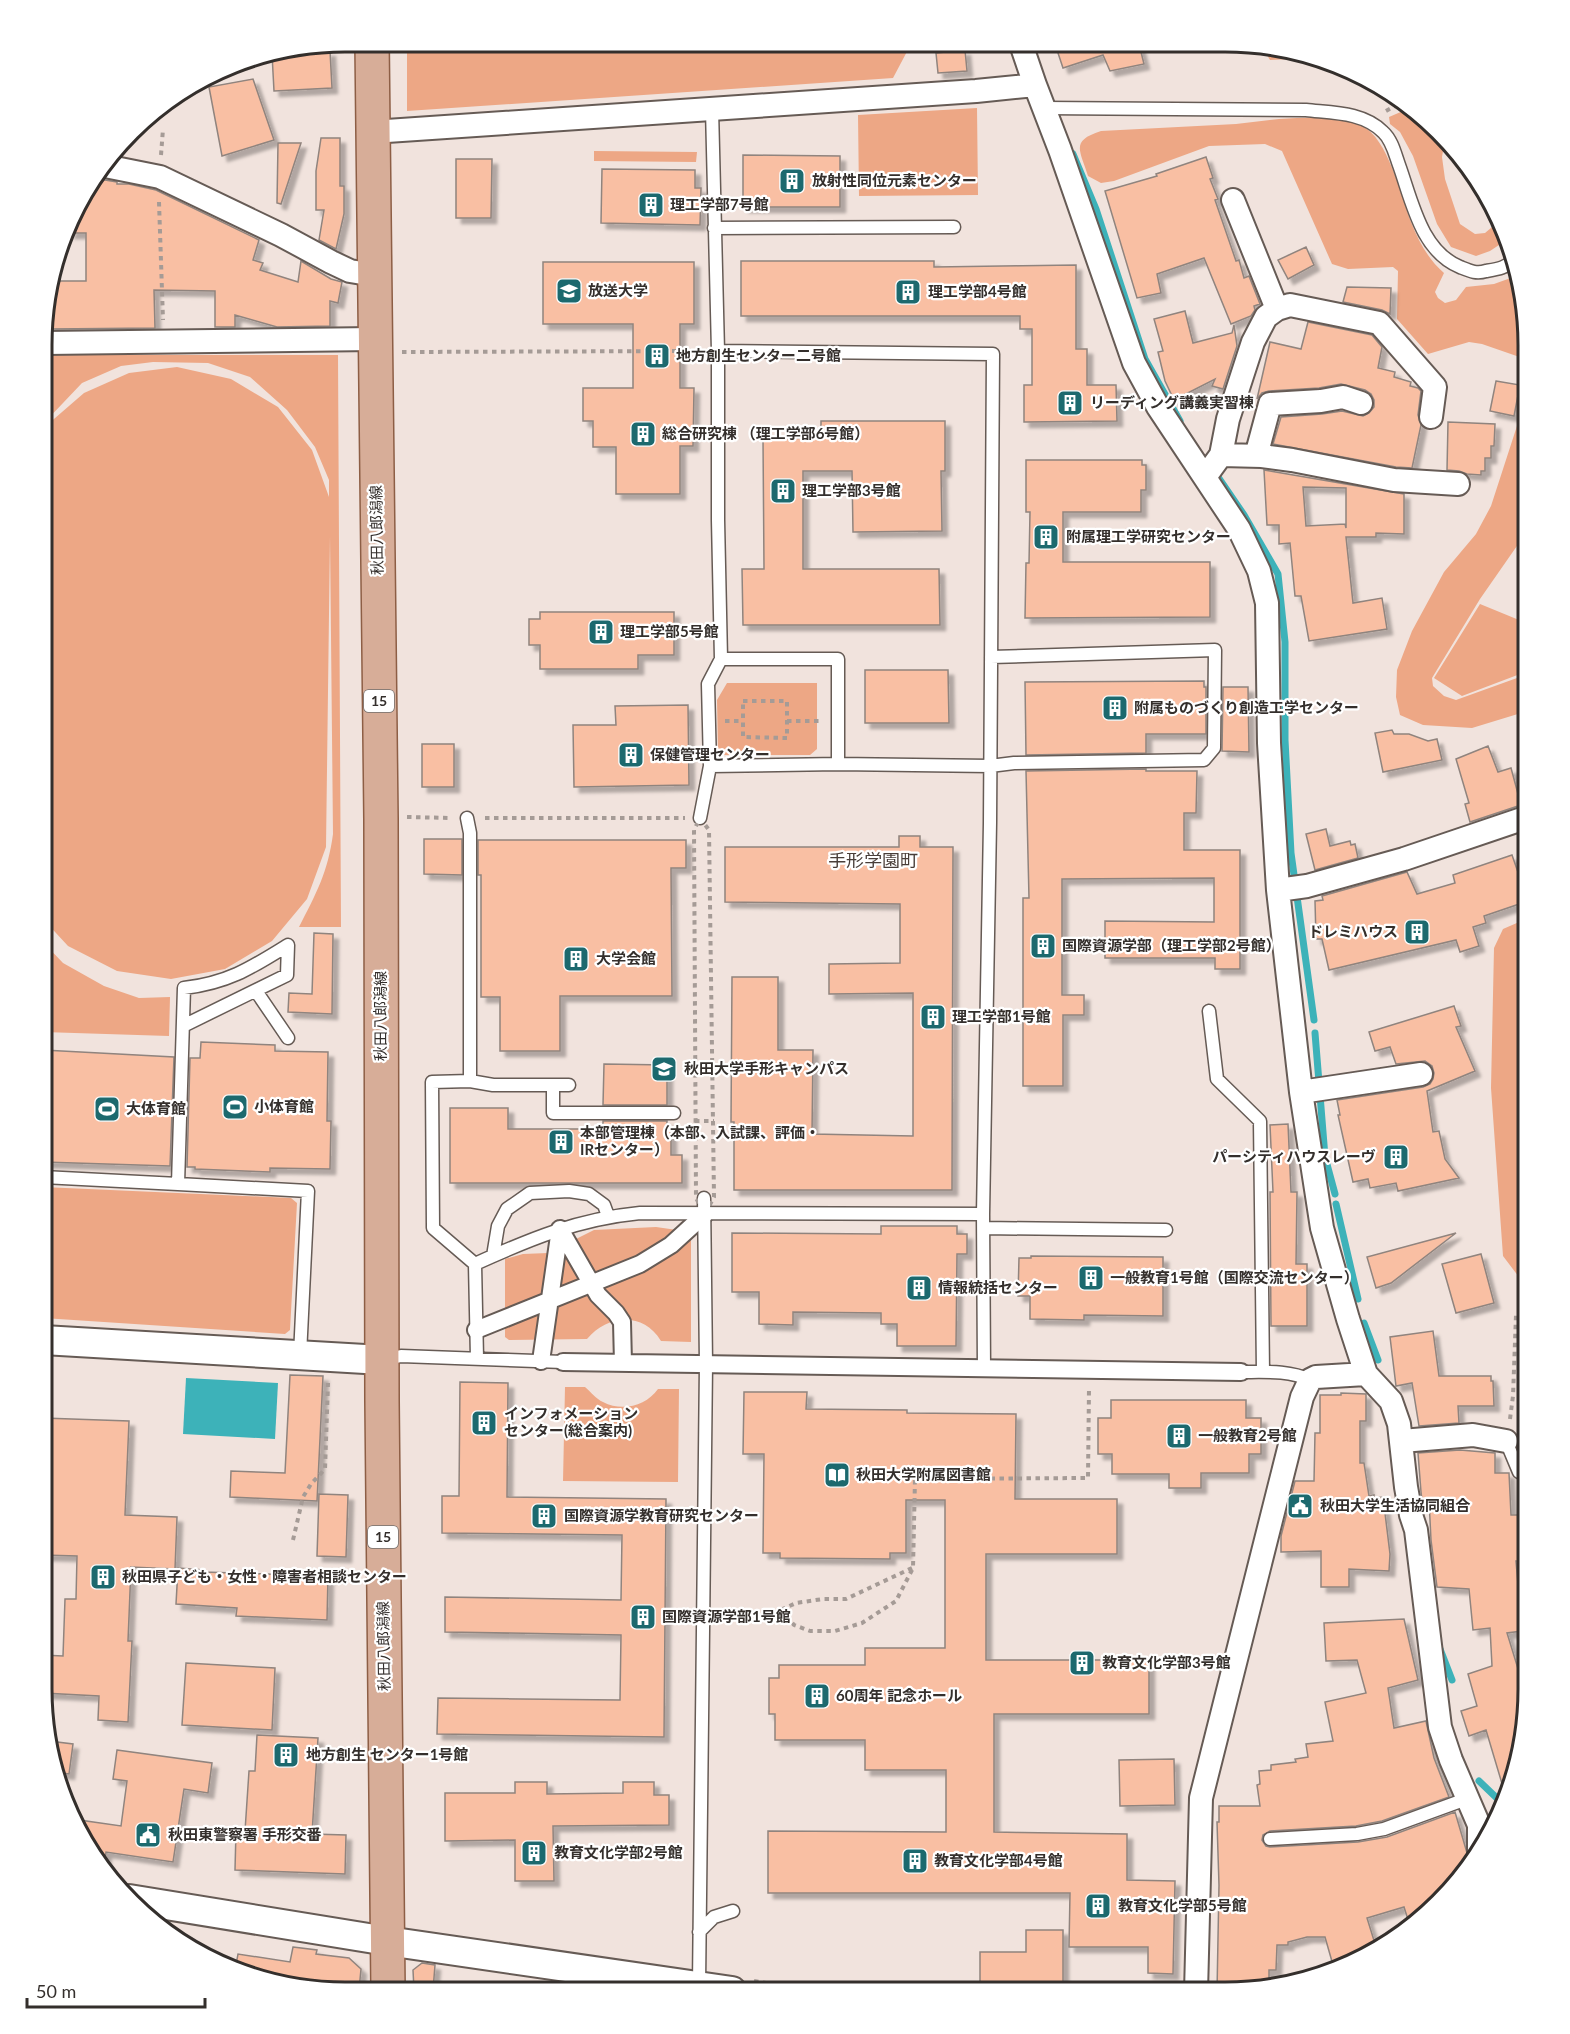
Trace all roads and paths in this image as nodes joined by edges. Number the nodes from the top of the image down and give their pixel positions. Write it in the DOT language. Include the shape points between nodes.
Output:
graph roads {
  1 [pos="372,52"];
  2 [pos="1024,52"];
  3 [pos="1035,85"];
  4 [pos="1044,108"];
  5 [pos="712,109"];
  6 [pos="372,132"];
  7 [pos="113,168"];
  8 [pos="160,177"];
  9 [pos="1233,200"];
  10 [pos="954,227"];
  11 [pos="714,228"];
  12 [pos="1507,267"];
  13 [pos="374,275"];
  14 [pos="1277,309"];
  15 [pos="164,342"];
  16 [pos="52,343"];
  17 [pos="385,346"];
  18 [pos="718,351"];
  19 [pos="1361,403"];
  20 [pos="1431,417"];
  21 [pos="1220,456"];
  22 [pos="1256,456"];
  23 [pos="1206,476"];
  24 [pos="1458,484"];
  25 [pos="991,657"];
  26 [pos="721,659"];
  27 [pos="787,721"];
  28 [pos="838,721"];
  29 [pos="838,764"];
  30 [pos="710,766"];
  31 [pos="990,766"];
  32 [pos="399,818"];
  33 [pos="467,818"];
  34 [pos="700,818"];
  35 [pos="1518,820"];
  36 [pos="694,830"];
  37 [pos="709,831"];
  38 [pos="1292,888"];
  39 [pos="256,990"];
  40 [pos="1209,1011"];
  41 [pos="183,1026"];
  42 [pos="288,1038"];
  43 [pos="1421,1074"];
  44 [pos="470,1081"];
  45 [pos="553,1085"];
  46 [pos="569,1085"];
  47 [pos="1313,1090"];
  48 [pos="674,1113"];
  49 [pos="694,1121"];
  50 [pos="714,1121"];
  51 [pos="52,1177"];
  52 [pos="178,1184"];
  53 [pos="704,1206"];
  54 [pos="983,1214"];
  55 [pos="608,1216"];
  56 [pos="983,1228"];
  57 [pos="560,1229"];
  58 [pos="1166,1230"];
  59 [pos="493,1256"];
  60 [pos="475,1264"];
  61 [pos="592,1284"];
  62 [pos="549,1302"];
  63 [pos="1516,1315"];
  64 [pos="476,1330"];
  65 [pos="52,1341"];
  66 [pos="300,1356"];
  67 [pos="329,1358"];
  68 [pos="477,1358"];
  69 [pos="382,1360"];
  70 [pos="541,1361"];
  71 [pos="563,1362"];
  72 [pos="623,1363"];
  73 [pos="706,1364"];
  74 [pos="984,1368"];
  75 [pos="1090,1370"];
  76 [pos="1241,1372"];
  77 [pos="1263,1372"];
  78 [pos="1366,1374"];
  79 [pos="1310,1380"];
  80 [pos="1402,1441"];
  81 [pos="1506,1441"];
  82 [pos="1518,1470"];
  83 [pos="293,1540"];
  84 [pos="913,1568"];
  85 [pos="782,1609"];
  86 [pos="703,1614"];
  87 [pos="1468,1798"];
  88 [pos="1485,1821"];
  89 [pos="1270,1839"];
  90 [pos="148,1905"];
  91 [pos="733,1911"];
  92 [pos="699,1932"];
  93 [pos="387,1941"];
  94 [pos="388,1982"];
  95 [pos="638,1982"];
  96 [pos="699,1982"];
  97 [pos="1196,1982"];
  1 -- 6 [label="main road, 秋田八郎潟線 / 15"];
  2 -- 3 [label="street"];
  3 -- 4 [label="street"];
  3 -- 5 [label="street"];
  4 -- 12 [label="lane" via="1306,110 1370,120 1386,134 1424,234 1440,255 1476,274"];
  4 -- 23 [label="street" via="1134,363 1158,407"];
  5 -- 6 [label="street"];
  5 -- 11 [label="lane"];
  6 -- 13 [label="main road, 秋田八郎潟線 / 15"];
  7 -- 8 [label="street"];
  8 -- 13 [label="street" via="350,271"];
  8 -- 15 [label="path"];
  9 -- 14 [label="street"];
  10 -- 11 [label="lane"];
  11 -- 18 [label="lane"];
  13 -- 17 [label="main road, 秋田八郎潟線 / 15"];
  14 -- 20 [label="street" via="1290,305 1379,323 1435,387"];
  14 -- 21 [label="street" via="1266,317 1253,342"];
  15 -- 16 [label="street"];
  15 -- 17 [label="street"];
  17 -- 18 [label="path"];
  17 -- 69 [label="main road, 秋田八郎潟線 / 15"];
  18 -- 25 [label="lane" via="993,354"];
  18 -- 26 [label="lane"];
  19 -- 22 [label="street" via="1343,397 1270,404"];
  21 -- 22 [label="street"];
  21 -- 23 [label="street"];
  22 -- 24 [label="street" via="1394,480"];
  23 -- 38 [label="street" via="1239,529 1259,571 1267,603 1269,743"];
  25 -- 31 [label="lane"];
  25 -- 31 [label="lane" via="1215,650 1214,747 1204,760"];
  26 -- 28 [label="lane" via="838,659"];
  26 -- 30 [label="lane" via="708,684"];
  27 -- 27 [label="path" via="787,701 743,701 743,737 787,738"];
  27 -- 28 [label="path"];
  28 -- 29 [label="lane"];
  29 -- 30 [label="lane"];
  29 -- 31 [label="lane"];
  30 -- 34 [label="lane"];
  31 -- 54 [label="lane"];
  32 -- 33 [label="path"];
  33 -- 34 [label="path"];
  33 -- 44 [label="lane"];
  35 -- 38 [label="street" via="1404,859"];
  36 -- 49 [label="path"];
  37 -- 50 [label="path"];
  38 -- 47 [label="street"];
  39 -- 41 [label="lane"];
  39 -- 41 [label="lane" via="287,975 288,945 243,972 208,985 184,988"];
  39 -- 42 [label="lane"];
  40 -- 77 [label="lane" via="1216,1079 1260,1121"];
  41 -- 52 [label="lane"];
  43 -- 47 [label="street"];
  44 -- 45 [label="lane"];
  44 -- 60 [label="lane" via="432,1082 432,1203 433,1228"];
  45 -- 46 [label="lane"];
  45 -- 48 [label="lane" via="553,1113"];
  47 -- 78 [label="street" via="1322,1228"];
  49 -- 50 [label="path"];
  49 -- 53 [label="path" via="696,1198"];
  50 -- 53 [label="path" via="714,1197"];
  51 -- 52 [label="lane"];
  52 -- 66 [label="lane" via="308,1191"];
  53 -- 54 [label="lane"];
  53 -- 55 [label="lane"];
  53 -- 61 [label="street" via="671,1245 640,1264"];
  53 -- 73 [label="lane"];
  54 -- 56 [label="lane"];
  55 -- 57 [label="lane"];
  55 -- 59 [label="lane" via="604,1205 589,1194 530,1193 507,1209 498,1226"];
  56 -- 58 [label="lane"];
  56 -- 74 [label="lane"];
  57 -- 59 [label="lane"];
  57 -- 61 [label="street"];
  57 -- 62 [label="street"];
  59 -- 60 [label="lane"];
  60 -- 64 [label="lane"];
  61 -- 62 [label="street"];
  61 -- 72 [label="street" via="622,1322"];
  62 -- 64 [label="street"];
  62 -- 70 [label="street"];
  63 -- 81 [label="path" via="1513,1396"];
  64 -- 68 [label="lane"];
  65 -- 66 [label="street"];
  66 -- 67 [label="street"];
  67 -- 69 [label="street"];
  67 -- 83 [label="path" via="325,1469 303,1497"];
  68 -- 69 [label="lane" via="401,1356"];
  68 -- 70 [label="lane"];
  69 -- 93 [label="main road, 秋田八郎潟線 / 15"];
  70 -- 71 [label="lane"];
  71 -- 72 [label="street"];
  72 -- 73 [label="street"];
  73 -- 74 [label="street"];
  73 -- 86 [label="lane"];
  74 -- 75 [label="street"];
  75 -- 76 [label="street"];
  75 -- 84 [label="path" via="1088,1478 915,1479"];
  76 -- 77 [label="lane"];
  77 -- 79 [label="lane" via="1299,1375"];
  78 -- 79 [label="street"];
  78 -- 80 [label="street" via="1391,1401"];
  79 -- 97 [label="street" via="1302,1397 1201,1798"];
  80 -- 81 [label="street" via="1473,1435"];
  80 -- 87 [label="street" via="1440,1727"];
  81 -- 82 [label="lane"];
  84 -- 85 [label="path" via="846,1599 796,1602"];
  84 -- 85 [label="path" via="896,1601 862,1623 835,1631 810,1631 794,1625"];
  85 -- 86 [label="path" via="774,1613"];
  86 -- 92 [label="lane"];
  87 -- 88 [label="street"];
  87 -- 89 [label="lane" via="1384,1829"];
  90 -- 93 [label="street"];
  91 -- 92 [label="lane" via="714,1917"];
  92 -- 96 [label="lane"];
  93 -- 94 [label="main road, 秋田八郎潟線 / 15"];
  93 -- 95 [label="street"];
}
